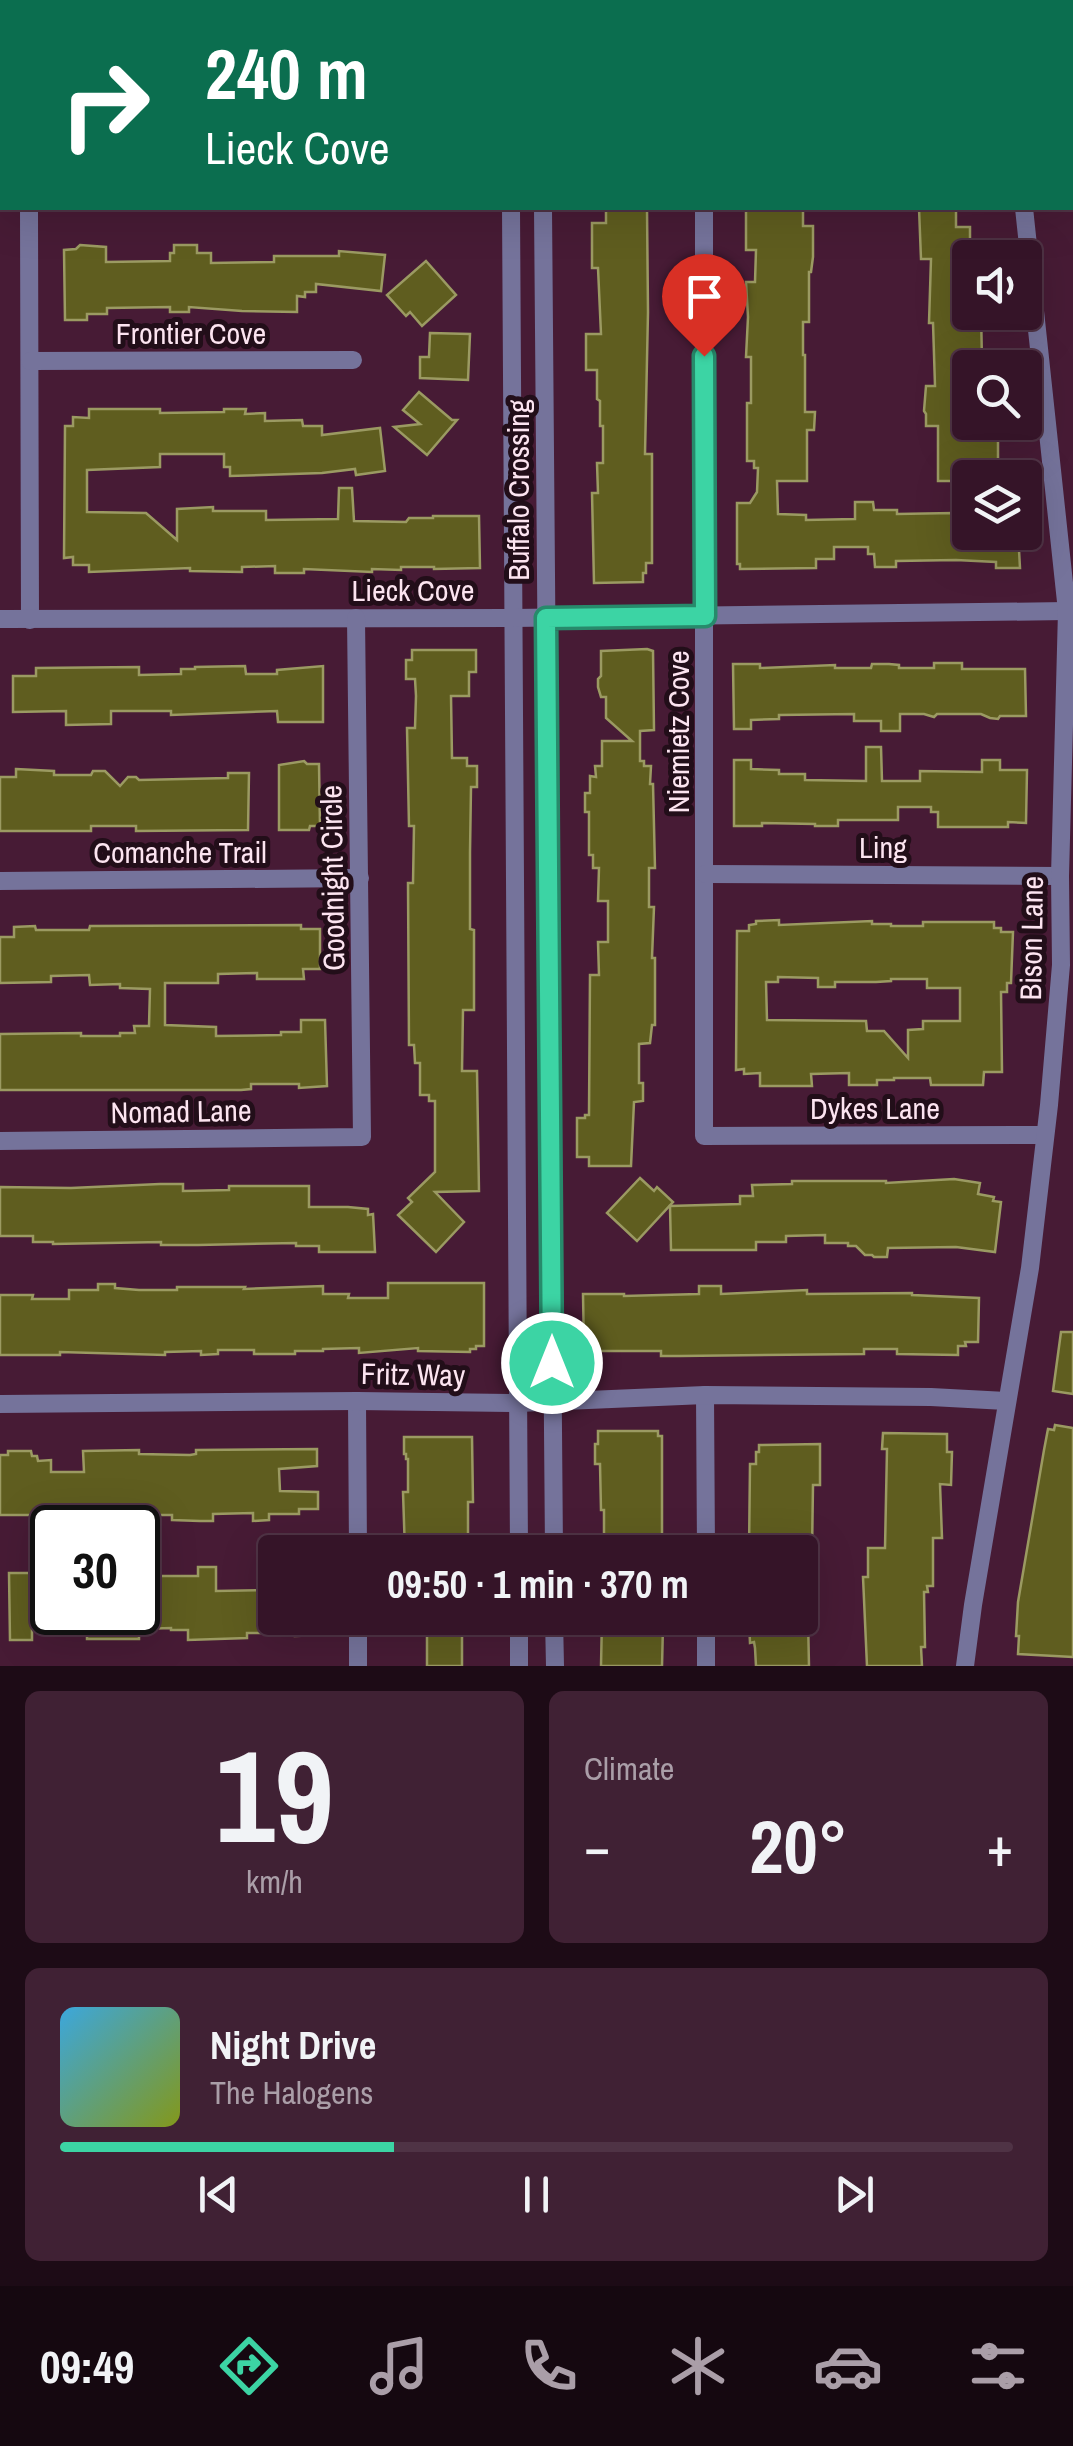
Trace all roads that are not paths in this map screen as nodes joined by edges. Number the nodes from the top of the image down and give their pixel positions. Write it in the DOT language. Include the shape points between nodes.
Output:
graph roads {
  1 [pos="29,210"];
  2 [pos="511,210"];
  3 [pos="543,210"];
  4 [pos="704,210"];
  5 [pos="1024,210"];
  6 [pos="30,360"];
  7 [pos="353,360"];
  8 [pos="1067,611"];
  9 [pos="705,616"];
  10 [pos="356,618"];
  11 [pos="513,618"];
  12 [pos="546,618"];
  13 [pos="0,619"];
  14 [pos="30,620"];
  15 [pos="705,874"];
  16 [pos="1060,876"];
  17 [pos="360,878"];
  18 [pos="0,881"];
  19 [pos="1045,1135"];
  20 [pos="704,1136"];
  21 [pos="362,1137"];
  22 [pos="0,1141"];
  23 [pos="706,1395"];
  24 [pos="357,1401"];
  25 [pos="1006,1401"];
  26 [pos="518,1402"];
  27 [pos="553,1402"];
  28 [pos="0,1404"];
  29 [pos="358,1535"];
  30 [pos="519,1535"];
  31 [pos="554,1535"];
  32 [pos="706,1535"];
  33 [pos="358,1635"];
  34 [pos="519,1635"];
  35 [pos="554,1635"];
  36 [pos="706,1635"];
  37 [pos="358,1666"];
  38 [pos="520,1666"];
  39 [pos="555,1666"];
  40 [pos="706,1666"];
  41 [pos="965,1666"];
  1 -- 6 [label="street"];
  2 -- 11 [label="street, Buffalo Crossing"];
  3 -- 12 [label="street, Buffalo Crossing"];
  4 -- 9 [label="street, Niemietz Cove"];
  5 -- 8 [label="street, Bison Lane"];
  6 -- 7 [label="street, Frontier Cove"];
  6 -- 14 [label="street"];
  8 -- 9 [label="street, Lieck Cove"];
  8 -- 16 [label="street, Bison Lane"];
  9 -- 12 [label="street, Lieck Cove"];
  9 -- 15 [label="street, Niemietz Cove"];
  10 -- 11 [label="street, Lieck Cove"];
  10 -- 14 [label="street, Lieck Cove"];
  10 -- 17 [label="street, Goodnight Circle"];
  11 -- 12 [label="street, Lieck Cove"];
  11 -- 26 [label="street, Buffalo Crossing"];
  12 -- 27 [label="street, Buffalo Crossing"];
  13 -- 14 [label="street, Lieck Cove"];
  15 -- 16 [label="street, Ling"];
  15 -- 20 [label="street, Niemietz Cove"];
  16 -- 19 [label="street, Bison Lane" via="1061,965"];
  17 -- 18 [label="street, Comanche Trail"];
  17 -- 21 [label="street, Goodnight Circle"];
  19 -- 20 [label="street, Dykes Lane"];
  19 -- 25 [label="street, Bison Lane"];
  21 -- 22 [label="street, Nomad Lane"];
  23 -- 25 [label="street, Fritz Way"];
  23 -- 27 [label="street, Fritz Way"];
  23 -- 32 [label="street"];
  24 -- 26 [label="street, Fritz Way"];
  24 -- 28 [label="street, Fritz Way"];
  24 -- 29 [label="street"];
  25 -- 41 [label="street, Bison Lane"];
  26 -- 27 [label="street, Fritz Way"];
  26 -- 30 [label="street, Buffalo Crossing"];
  27 -- 31 [label="street, Buffalo Crossing"];
  33 -- 37 [label="street"];
  34 -- 38 [label="street"];
  35 -- 39 [label="street"];
  36 -- 40 [label="street"];
}
